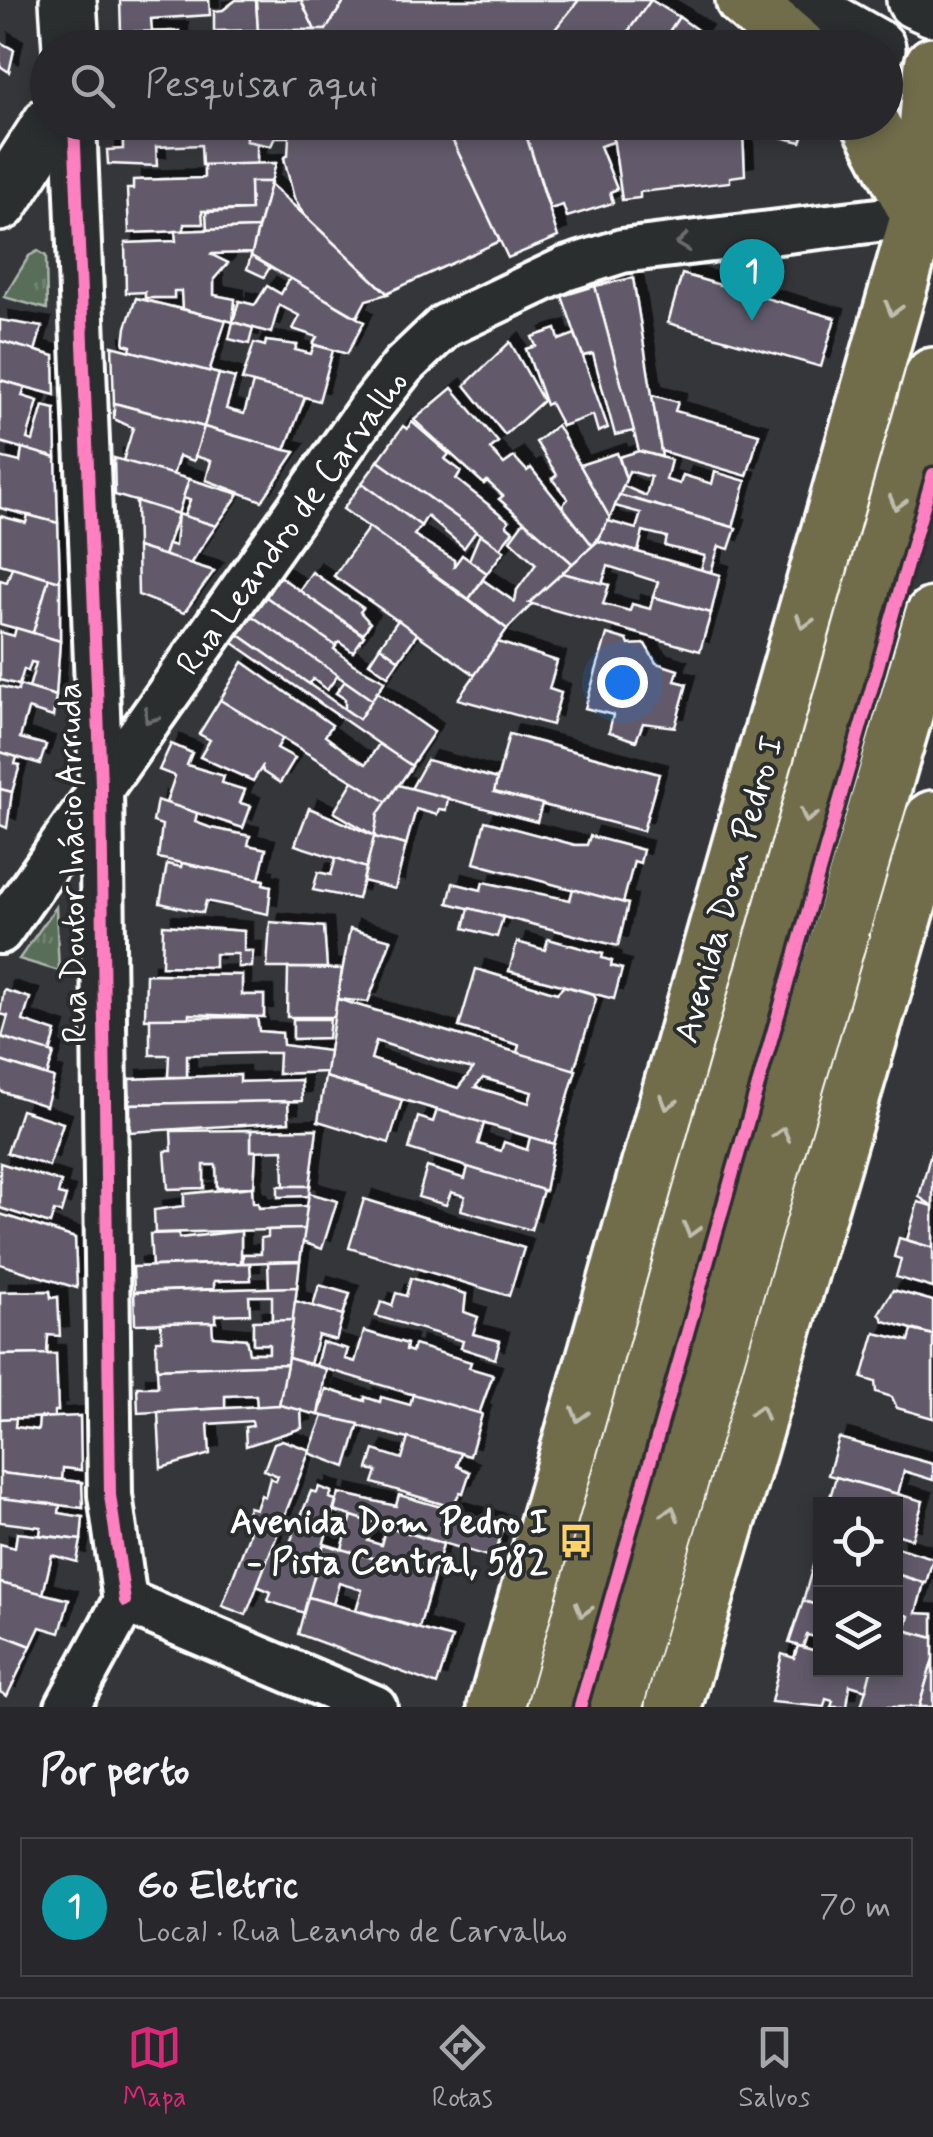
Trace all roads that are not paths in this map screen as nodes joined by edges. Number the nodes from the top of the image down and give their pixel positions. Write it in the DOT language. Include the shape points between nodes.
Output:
graph roads {
  1 [pos="68,0"];
  2 [pos="744,0"];
  3 [pos="792,0"];
  4 [pos="916,0"];
  5 [pos="933,8"];
  6 [pos="69,30"];
  7 [pos="778,30"];
  8 [pos="845,30"];
  9 [pos="920,68"];
  10 [pos="40,140"];
  11 [pos="75,140"];
  12 [pos="880,140"];
  13 [pos="0,203"];
  14 [pos="926,228"];
  15 [pos="933,376"];
  16 [pos="933,616"];
  17 [pos="102,785"];
  18 [pos="933,820"];
  19 [pos="0,932"];
  20 [pos="692,1443"];
  21 [pos="733,1503"];
  22 [pos="125,1601"];
  23 [pos="67,1707"];
  24 [pos="375,1707"];
  25 [pos="496,1707"];
  26 [pos="555,1707"];
  27 [pos="614,1707"];
  28 [pos="674,1707"];
  1 -- 6 [label="street"];
  2 -- 7 [label="main road"];
  3 -- 8 [label="street"];
  4 -- 5 [label="street"];
  9 -- 14 [label="main road, Avenida Dom Pedro I"];
  10 -- 13 [label="street"];
  11 -- 17 [label="street, Rua Doutor Inácio Arruda"];
  12 -- 14 [label="main road"];
  14 -- 17 [label="street, Rua Leandro de Carvalho, one-way" via="622,251 565,269 446,326 367,412"];
  14 -- 25 [label="main road, Avenida Dom Pedro I, one-way"];
  15 -- 26 [label="main road, Avenida Dom Pedro I, one-way"];
  20 -- 16 [label="main road, one-way"];
  17 -- 19 [label="street, Rua Leandro de Carvalho"];
  17 -- 22 [label="street, Rua Doutor Inácio Arruda" via="110,1496"];
  21 -- 18 [label="main road, one-way"];
  20 -- 21 [label="main road" via="709,1458"];
  27 -- 20 [label="main road, one-way"];
  21 -- 28 [label="main road"];
  22 -- 23 [label="street"];
  22 -- 24 [label="street"];
}
